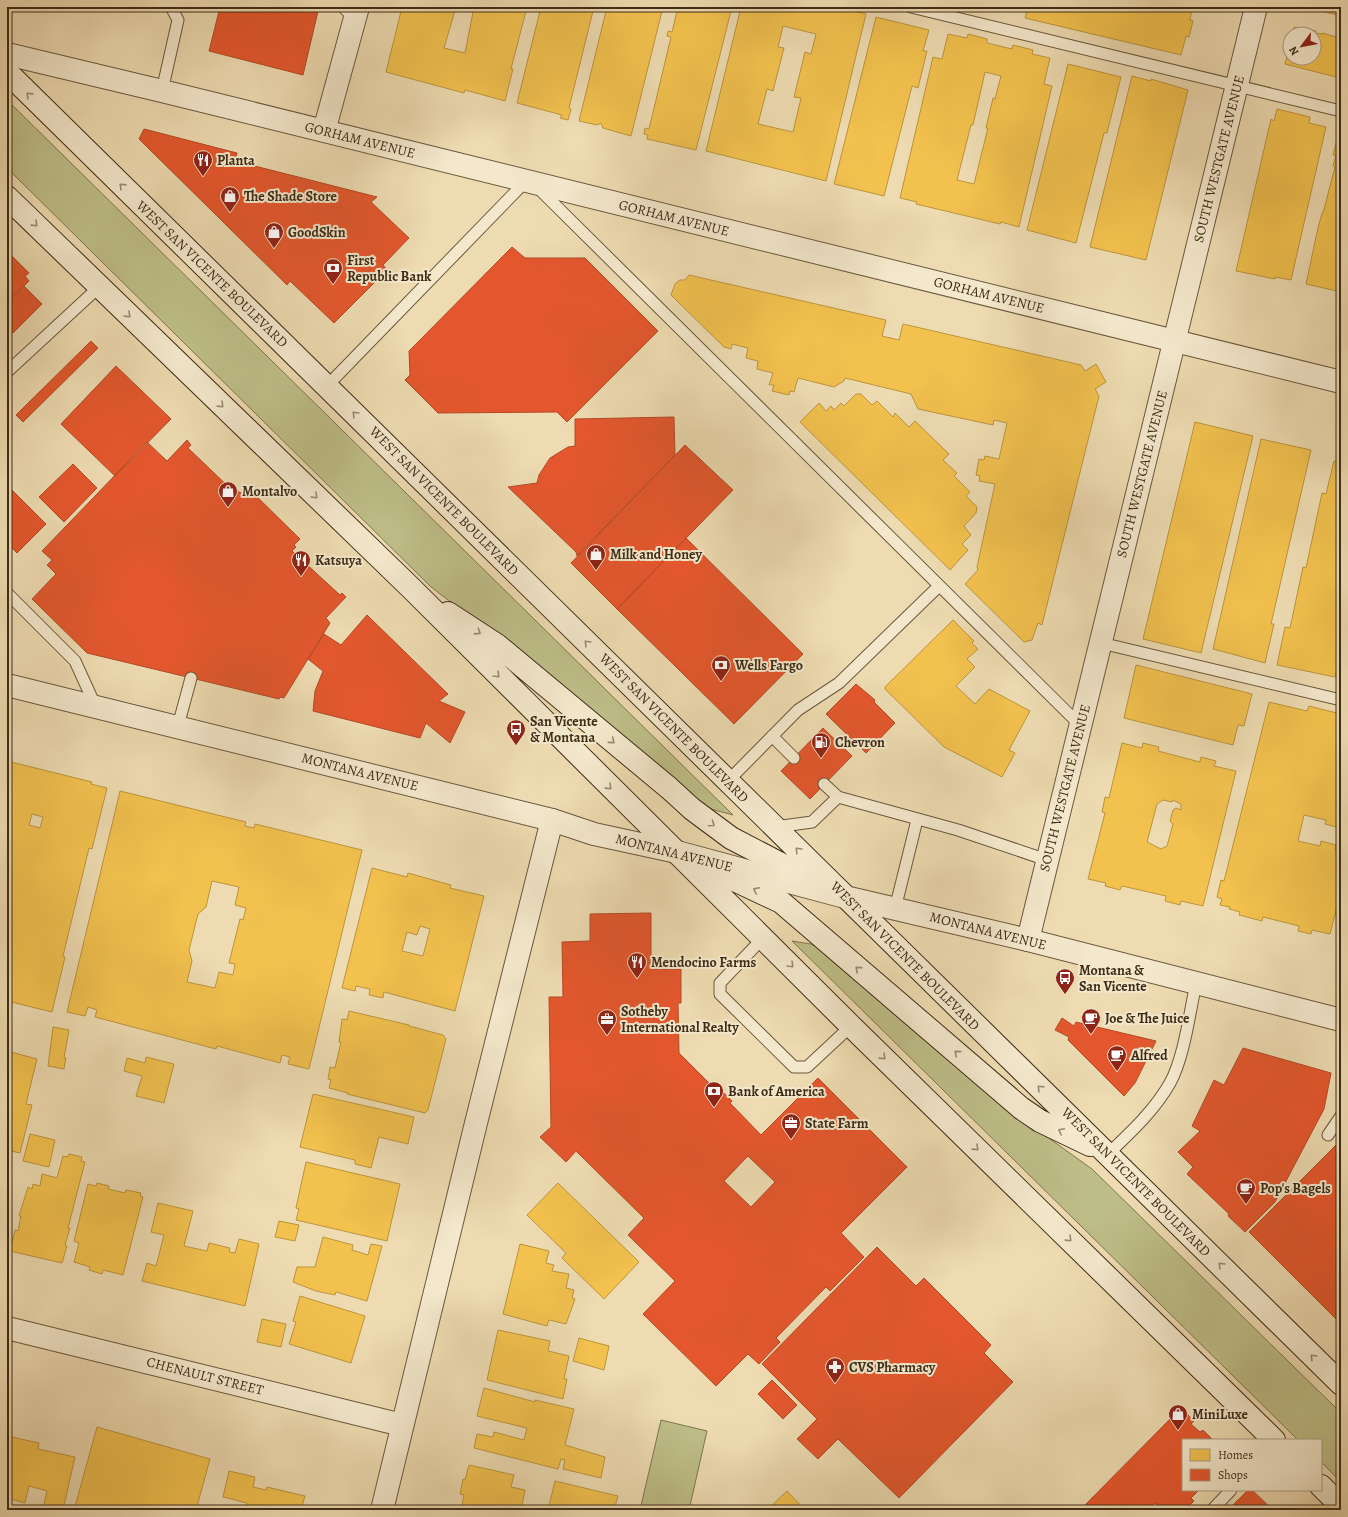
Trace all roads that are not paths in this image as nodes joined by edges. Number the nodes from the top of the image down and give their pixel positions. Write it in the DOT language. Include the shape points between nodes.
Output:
graph roads {
  1 [pos="170,7"];
  2 [pos="911,7"];
  3 [pos="1256,7"];
  4 [pos="352,11"];
  5 [pos="7,54"];
  6 [pos="7,72"];
  7 [pos="1237,85"];
  8 [pos="162,91"];
  9 [pos="1341,111"];
  10 [pos="324,131"];
  11 [pos="529,182"];
  12 [pos="7,197"];
  13 [pos="99,287"];
  14 [pos="1174,340"];
  15 [pos="7,372"];
  16 [pos="1341,382"];
  17 [pos="327,386"];
  18 [pos="939,586"];
  19 [pos="410,588"];
  20 [pos="7,593"];
  21 [pos="1101,644"];
  22 [pos="190,678"];
  23 [pos="7,684"];
  24 [pos="1341,700"];
  25 [pos="95,705"];
  26 [pos="1080,725"];
  27 [pos="178,726"];
  28 [pos="772,736"];
  29 [pos="794,758"];
  30 [pos="728,781"];
  31 [pos="824,784"];
  32 [pos="838,798"];
  33 [pos="552,820"];
  34 [pos="917,820"];
  35 [pos="775,827"];
  36 [pos="676,852"];
  37 [pos="1047,860"];
  38 [pos="845,897"];
  39 [pos="896,909"];
  40 [pos="763,938"];
  41 [pos="1028,940"];
  42 [pos="1196,983"];
  43 [pos="1341,1020"];
  44 [pos="851,1026"];
  45 [pos="1341,1116"];
  46 [pos="1328,1135"];
  47 [pos="1108,1154"];
  48 [pos="7,1328"];
  49 [pos="1341,1384"];
  50 [pos="402,1425"];
  51 [pos="1273,1439"];
  52 [pos="1322,1487"];
  53 [pos="1230,1491"];
  54 [pos="1341,1506"];
  55 [pos="382,1510"];
  56 [pos="1212,1510"];
  1 -- 8 [label="lane" via="178,20"];
  2 -- 7 [label="lane"];
  3 -- 7 [label="street, SOUTH WESTGATE AVENUE"];
  4 -- 10 [label="street"];
  5 -- 8 [label="street, GORHAM AVENUE"];
  17 -- 6 [label="street, WEST SAN VICENTE BOULEVARD, one-way"];
  7 -- 9 [label="lane"];
  7 -- 14 [label="street, SOUTH WESTGATE AVENUE"];
  8 -- 10 [label="street, GORHAM AVENUE"];
  10 -- 11 [label="street, GORHAM AVENUE"];
  11 -- 14 [label="street, GORHAM AVENUE"];
  11 -- 17 [label="lane"];
  11 -- 18 [label="lane"];
  12 -- 13 [label="street, one-way"];
  13 -- 15 [label="lane"];
  13 -- 19 [label="street, one-way"];
  14 -- 16 [label="street, GORHAM AVENUE"];
  14 -- 21 [label="street, SOUTH WESTGATE AVENUE"];
  30 -- 17 [label="street, WEST SAN VICENTE BOULEVARD, one-way"];
  18 -- 26 [label="lane"];
  18 -- 28 [label="lane" via="839,684 798,710"];
  19 -- 36 [label="street, one-way"];
  19 -- 38 [label="street, one-way" via="497,644 692,810 720,830"];
  20 -- 25 [label="lane" via="76,661"];
  21 -- 24 [label="lane"];
  21 -- 26 [label="street, SOUTH WESTGATE AVENUE"];
  22 -- 27 [label="lane"];
  23 -- 25 [label="street, MONTANA AVENUE"];
  25 -- 27 [label="street, MONTANA AVENUE"];
  26 -- 37 [label="street, SOUTH WESTGATE AVENUE"];
  27 -- 33 [label="street, MONTANA AVENUE"];
  28 -- 29 [label="lane"];
  28 -- 30 [label="lane"];
  30 -- 35 [label="street, WEST SAN VICENTE BOULEVARD"];
  31 -- 32 [label="lane"];
  32 -- 34 [label="lane"];
  32 -- 35 [label="lane" via="812,822"];
  33 -- 36 [label="street, MONTANA AVENUE" via="594,834"];
  33 -- 50 [label="street"];
  34 -- 37 [label="lane" via="958,830"];
  34 -- 39 [label="lane"];
  38 -- 35 [label="street, WEST SAN VICENTE BOULEVARD, one-way"];
  36 -- 38 [label="street, MONTANA AVENUE"];
  36 -- 40 [label="street"];
  47 -- 36 [label="street, one-way" via="1040,1121 1021,1108 781,902"];
  37 -- 41 [label="street, SOUTH WESTGATE AVENUE"];
  38 -- 39 [label="street, MONTANA AVENUE"];
  47 -- 38 [label="street, WEST SAN VICENTE BOULEVARD, one-way"];
  39 -- 41 [label="street, MONTANA AVENUE"];
  40 -- 44 [label="street, one-way"];
  40 -- 44 [label="lane" via="720,983 720,994 794,1067 807,1067"];
  41 -- 42 [label="street, MONTANA AVENUE"];
  42 -- 43 [label="street, MONTANA AVENUE"];
  42 -- 47 [label="lane" via="1184,1044 1171,1082 1152,1109"];
  44 -- 51 [label="street, one-way"];
  45 -- 46 [label="lane"];
  49 -- 47 [label="street, WEST SAN VICENTE BOULEVARD, one-way"];
  48 -- 50 [label="street, CHENAULT STREET"];
  50 -- 55 [label="street"];
  52 -- 54 [label="street"];
  53 -- 56 [label="lane"];
}
